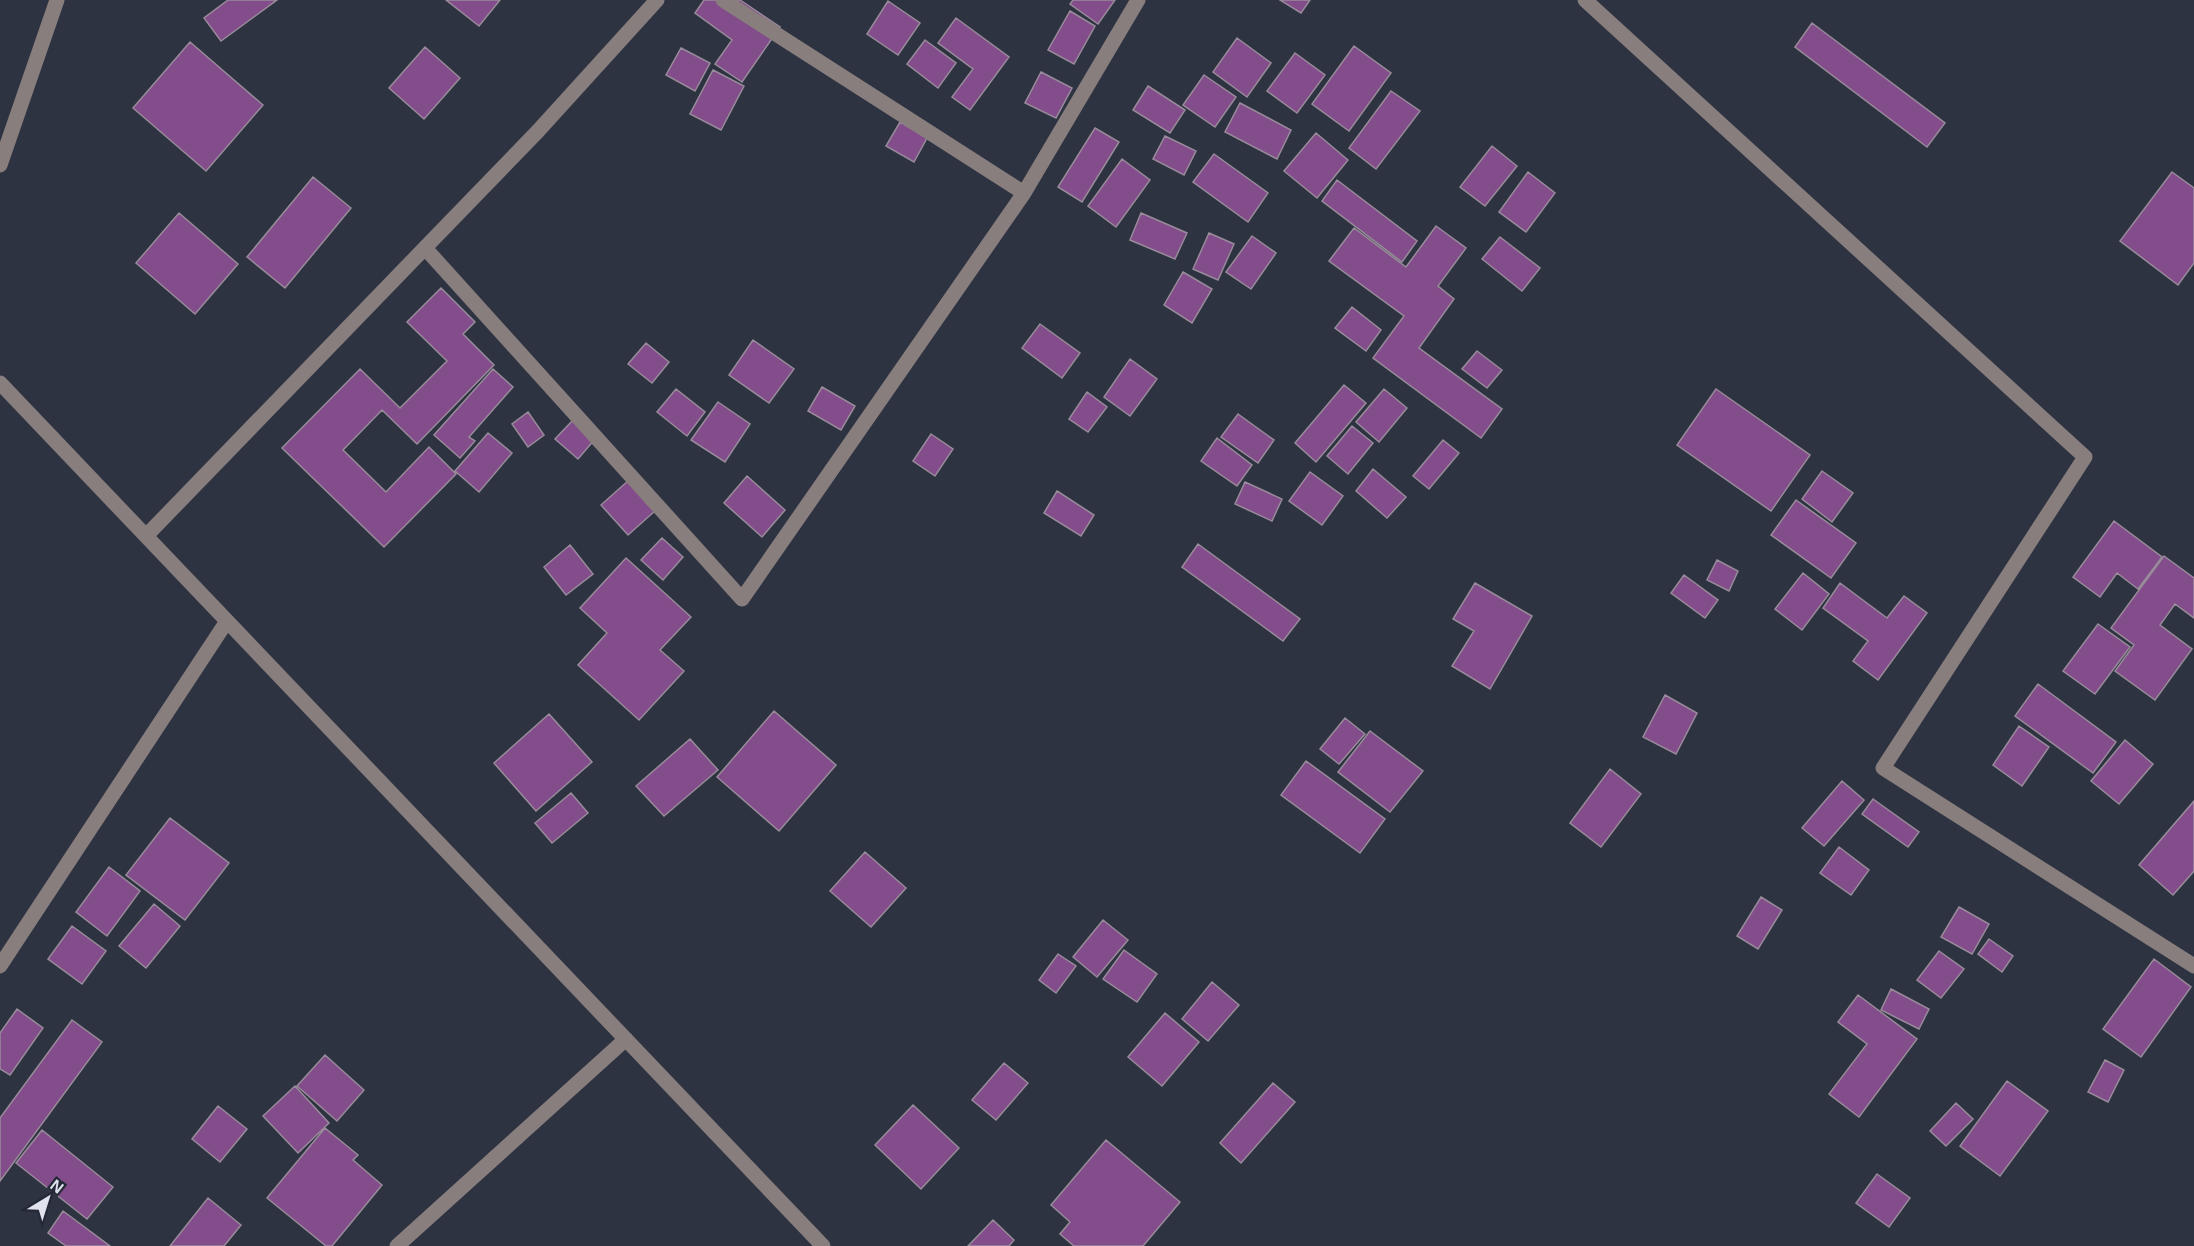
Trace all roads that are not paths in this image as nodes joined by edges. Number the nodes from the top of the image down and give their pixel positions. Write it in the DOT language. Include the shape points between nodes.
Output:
graph roads {
  1 [pos="57,0"];
  2 [pos="657,0"];
  3 [pos="723,0"];
  4 [pos="1138,0"];
  5 [pos="1585,0"];
  6 [pos="0,165"];
  7 [pos="1024,193"];
  8 [pos="425,249"];
  9 [pos="0,383"];
  10 [pos="146,536"];
  11 [pos="227,621"];
  12 [pos="0,966"];
  13 [pos="2194,966"];
  14 [pos="626,1039"];
  15 [pos="397,1246"];
  16 [pos="823,1246"];
  1 -- 6 [label="street"];
  2 -- 8 [label="street"];
  3 -- 7 [label="street"];
  4 -- 7 [label="street"];
  5 -- 13 [label="street" via="2085,457 1883,768"];
  7 -- 8 [label="street" via="742,599"];
  8 -- 10 [label="street"];
  9 -- 10 [label="street"];
  10 -- 11 [label="street"];
  11 -- 12 [label="street"];
  11 -- 14 [label="street"];
  14 -- 15 [label="street"];
  14 -- 16 [label="street"];
}
